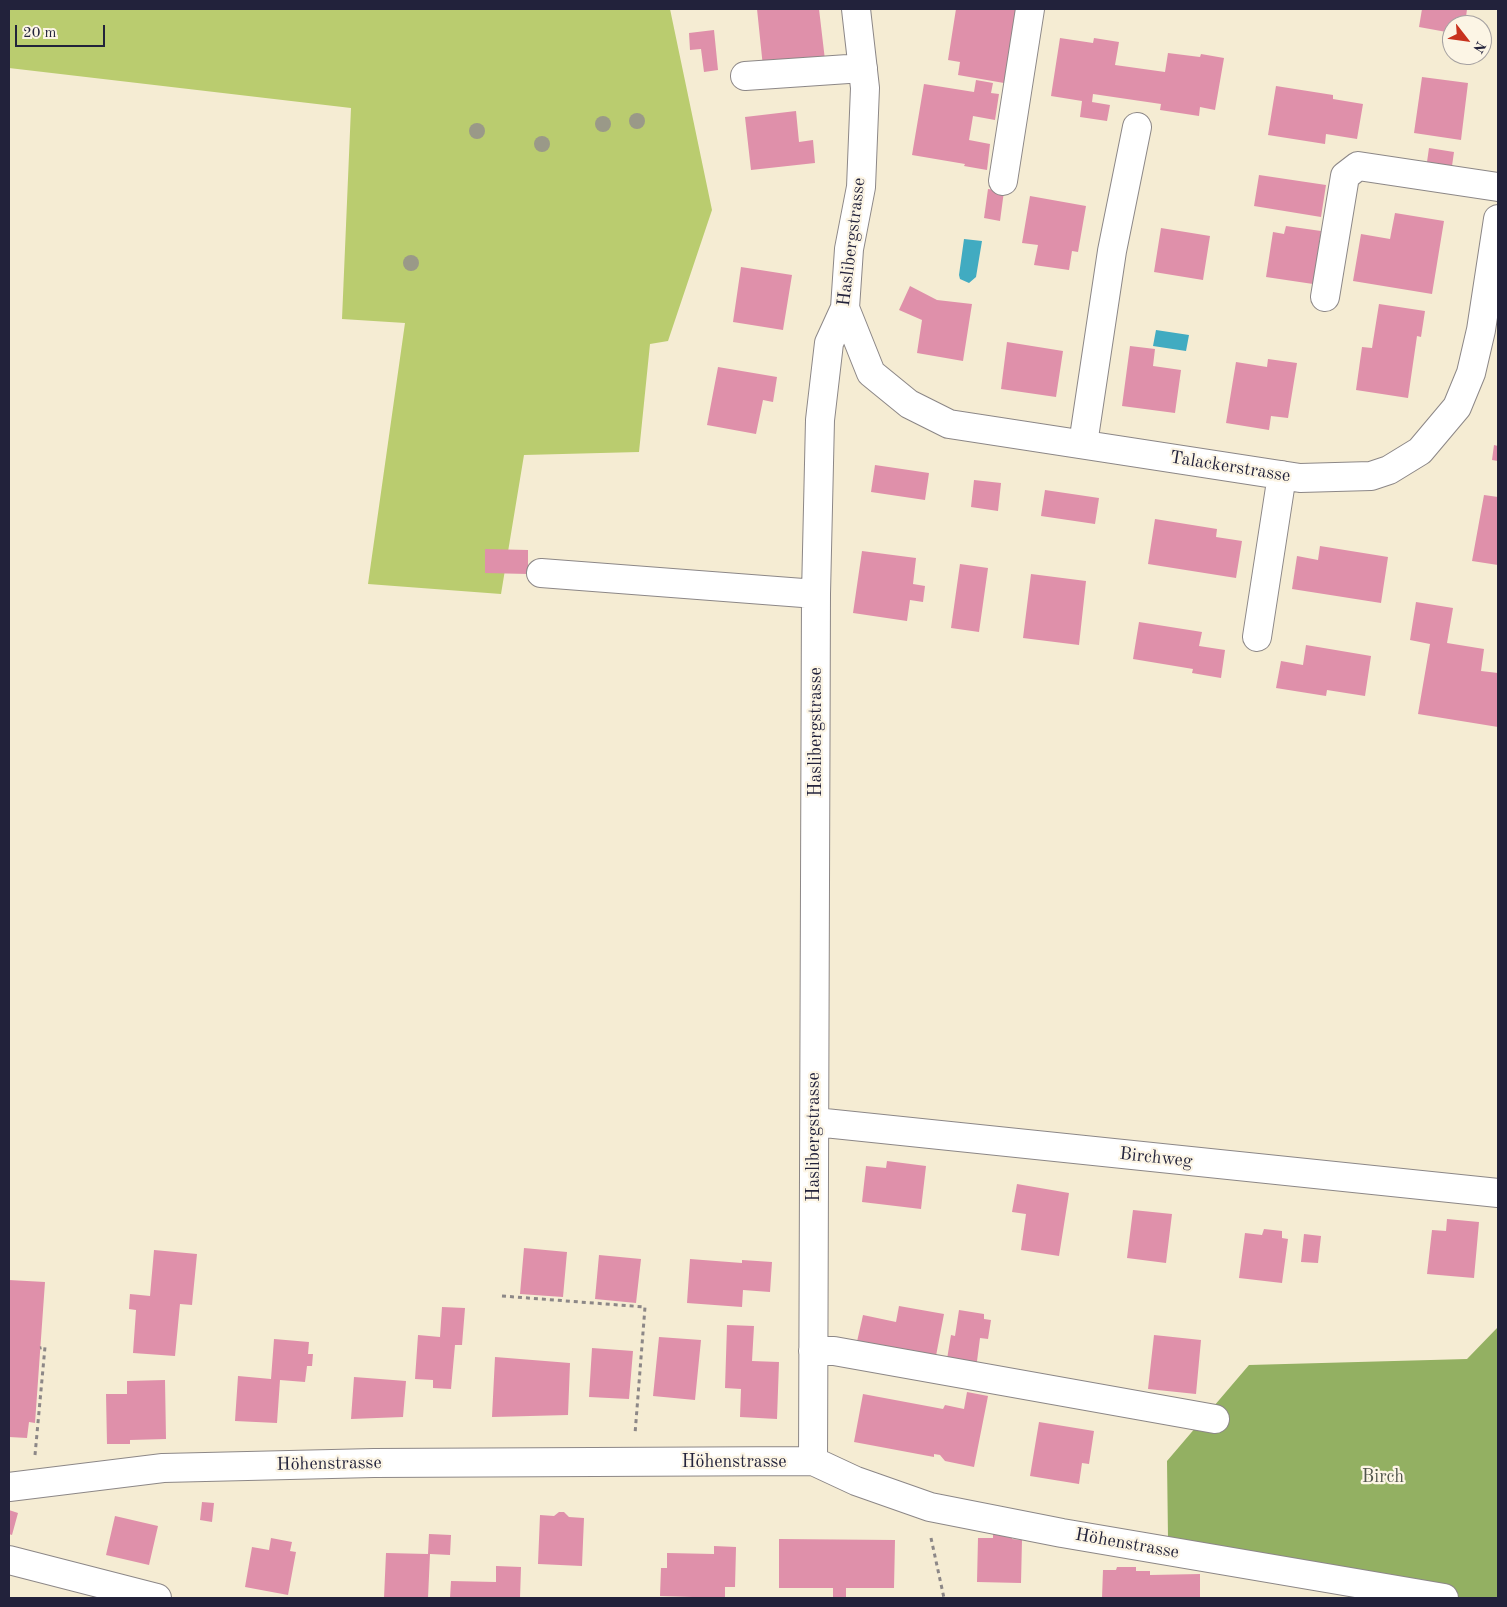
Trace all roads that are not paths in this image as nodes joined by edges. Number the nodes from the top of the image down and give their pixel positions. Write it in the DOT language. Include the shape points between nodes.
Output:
graph roads {
  1 [pos="856,9"];
  2 [pos="1030,9"];
  3 [pos="863,68"];
  4 [pos="745,76"];
  5 [pos="1137,127"];
  6 [pos="1003,181"];
  7 [pos="1498,187"];
  8 [pos="1498,219"];
  9 [pos="1325,297"];
  10 [pos="845,308"];
  11 [pos="1490,332"];
  12 [pos="1083,444"];
  13 [pos="1282,475"];
  14 [pos="541,573"];
  15 [pos="816,594"];
  16 [pos="1257,637"];
  17 [pos="815,1122"];
  18 [pos="1498,1193"];
  19 [pos="813,1351"];
  20 [pos="1215,1418"];
  21 [pos="813,1461"];
  22 [pos="20,1485"];
  23 [pos="9,1560"];
  24 [pos="157,1598"];
  25 [pos="1444,1598"];
  1 -- 3 [label="street, Haslibergstrasse"];
  2 -- 6 [label="street"];
  3 -- 4 [label="street"];
  3 -- 10 [label="street, Haslibergstrasse" via="861,187 849,249"];
  5 -- 12 [label="street" via="1112,250"];
  7 -- 9 [label="street" via="1358,166 1345,176"];
  8 -- 11 [label="street, Talackerstrasse"];
  10 -- 12 [label="street, Talackerstrasse" via="871,373 910,404 949,424"];
  10 -- 15 [label="street, Haslibergstrasse" via="829,343 820,420"];
  11 -- 13 [label="street, Talackerstrasse" via="1457,407 1420,451 1390,470 1371,476 1300,478"];
  12 -- 13 [label="street, Talackerstrasse"];
  13 -- 16 [label="street"];
  14 -- 15 [label="street"];
  15 -- 17 [label="street, Haslibergstrasse"];
  17 -- 18 [label="street, Birchweg"];
  17 -- 19 [label="street, Haslibergstrasse"];
  19 -- 20 [label="street" via="834,1351"];
  19 -- 21 [label="street, Haslibergstrasse"];
  21 -- 22 [label="street, Höhenstrasse" via="374,1463 163,1468"];
  21 -- 25 [label="street, Höhenstrasse" via="856,1481 930,1508"];
  23 -- 24 [label="street"];
}
